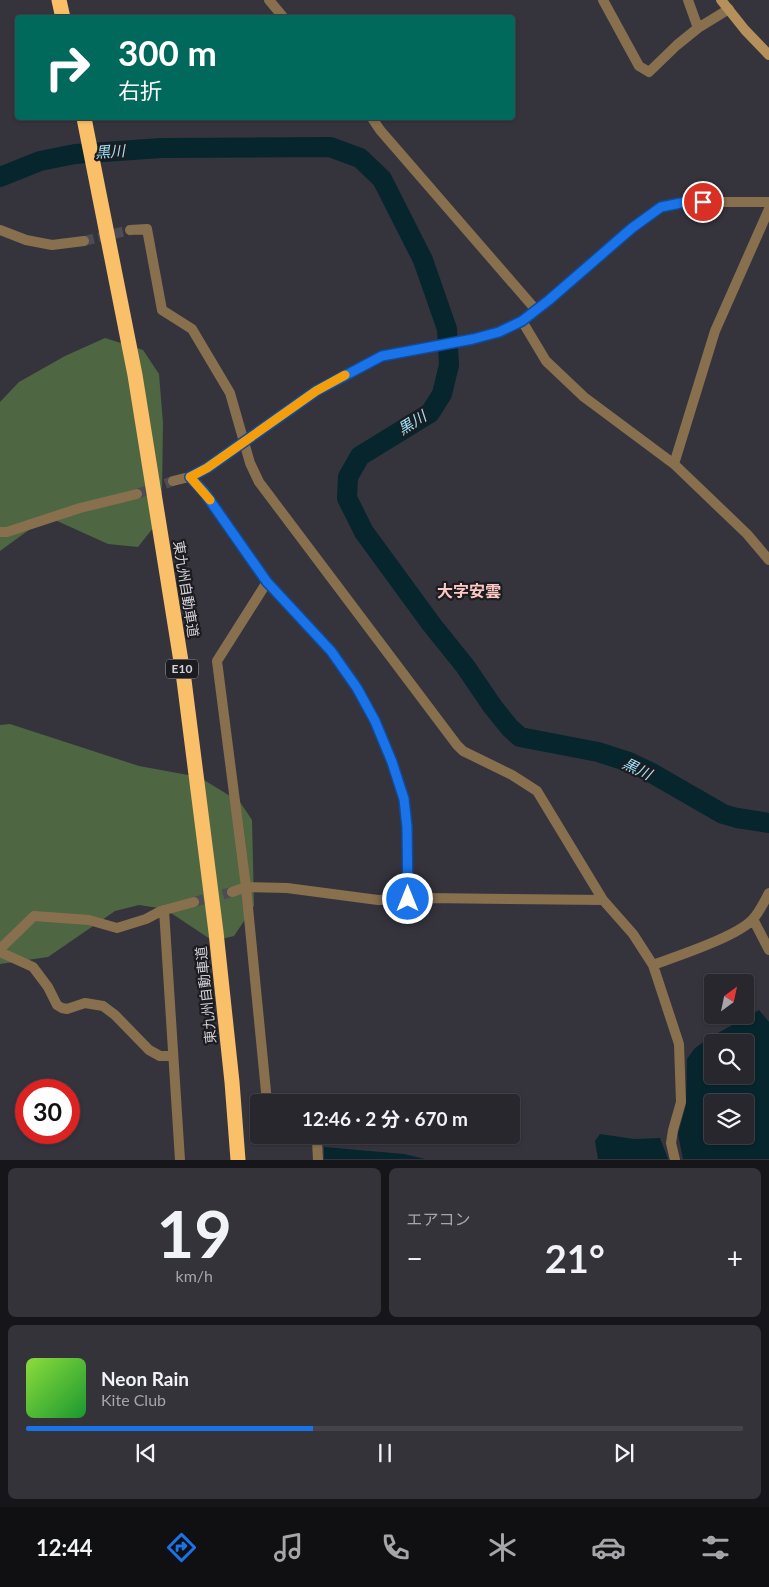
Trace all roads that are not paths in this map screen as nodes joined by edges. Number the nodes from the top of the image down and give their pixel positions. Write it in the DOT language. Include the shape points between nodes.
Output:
graph roads {
  1 [pos="59,0"];
  2 [pos="269,0"];
  3 [pos="603,0"];
  4 [pos="688,0"];
  5 [pos="721,0"];
  6 [pos="729,9"];
  7 [pos="62,15"];
  8 [pos="282,15"];
  9 [pos="698,28"];
  10 [pos="769,55"];
  11 [pos="373,120"];
  12 [pos="85,122"];
  13 [pos="769,202"];
  14 [pos="769,210"];
  15 [pos="0,230"];
  16 [pos="130,230"];
  17 [pos="84,241"];
  18 [pos="536,310"];
  19 [pos="522,321"];
  20 [pos="244,443"];
  21 [pos="674,464"];
  22 [pos="190,477"];
  23 [pos="173,481"];
  24 [pos="138,494"];
  25 [pos="0,532"];
  26 [pos="769,560"];
  27 [pos="267,582"];
  28 [pos="246,887"];
  29 [pos="232,892"];
  30 [pos="769,893"];
  31 [pos="408,899"];
  32 [pos="603,900"];
  33 [pos="194,902"];
  34 [pos="164,910"];
  35 [pos="753,919"];
  36 [pos="0,950"];
  37 [pos="769,950"];
  38 [pos="653,965"];
  39 [pos="174,1056"];
  40 [pos="265,1094"];
  41 [pos="317,1144"];
  42 [pos="180,1160"];
  43 [pos="238,1160"];
  44 [pos="318,1160"];
  45 [pos="675,1160"];
  1 -- 7 [label="highway"];
  2 -- 8 [label="street"];
  3 -- 9 [label="street" via="639,66 648,72"];
  4 -- 9 [label="street"];
  5 -- 6 [label="main road"];
  6 -- 9 [label="street"];
  6 -- 10 [label="main road"];
  11 -- 18 [label="street"];
  12 -- 43 [label="highway, 東九州自動車道 / E10" via="135,374 191,729 216,932"];
  13 -- 18 [label="street" via="686,202 661,207"];
  14 -- 21 [label="street" via="715,331"];
  15 -- 17 [label="street" via="52,245"];
  16 -- 20 [label="street" via="147,229 162,310 192,329 230,393"];
  18 -- 19 [label="street"];
  19 -- 20 [label="street" via="499,332 382,356 316,391"];
  19 -- 21 [label="street" via="546,360 584,398"];
  20 -- 22 [label="street"];
  20 -- 32 [label="street" via="259,482 457,745 537,791"];
  21 -- 26 [label="street" via="747,534"];
  22 -- 23 [label="street"];
  22 -- 27 [label="street"];
  24 -- 25 [label="street"];
  27 -- 28 [label="street" via="217,661"];
  27 -- 31 [label="street" via="331,651 375,721 404,799"];
  28 -- 29 [label="street"];
  28 -- 31 [label="street" via="287,888 378,900"];
  28 -- 40 [label="street"];
  30 -- 35 [label="street"];
  31 -- 32 [label="street"];
  32 -- 38 [label="street"];
  33 -- 34 [label="street"];
  34 -- 36 [label="street" via="117,928 88,920 34,916"];
  34 -- 39 [label="street"];
  35 -- 37 [label="street"];
  35 -- 38 [label="street" via="720,939"];
  36 -- 39 [label="street" via="33,967 57,1005 67,1009 84,1003 104,1006 148,1050 160,1056"];
  38 -- 45 [label="street" via="679,1044 682,1102 671,1143"];
  39 -- 42 [label="street"];
  41 -- 44 [label="street"];
}
